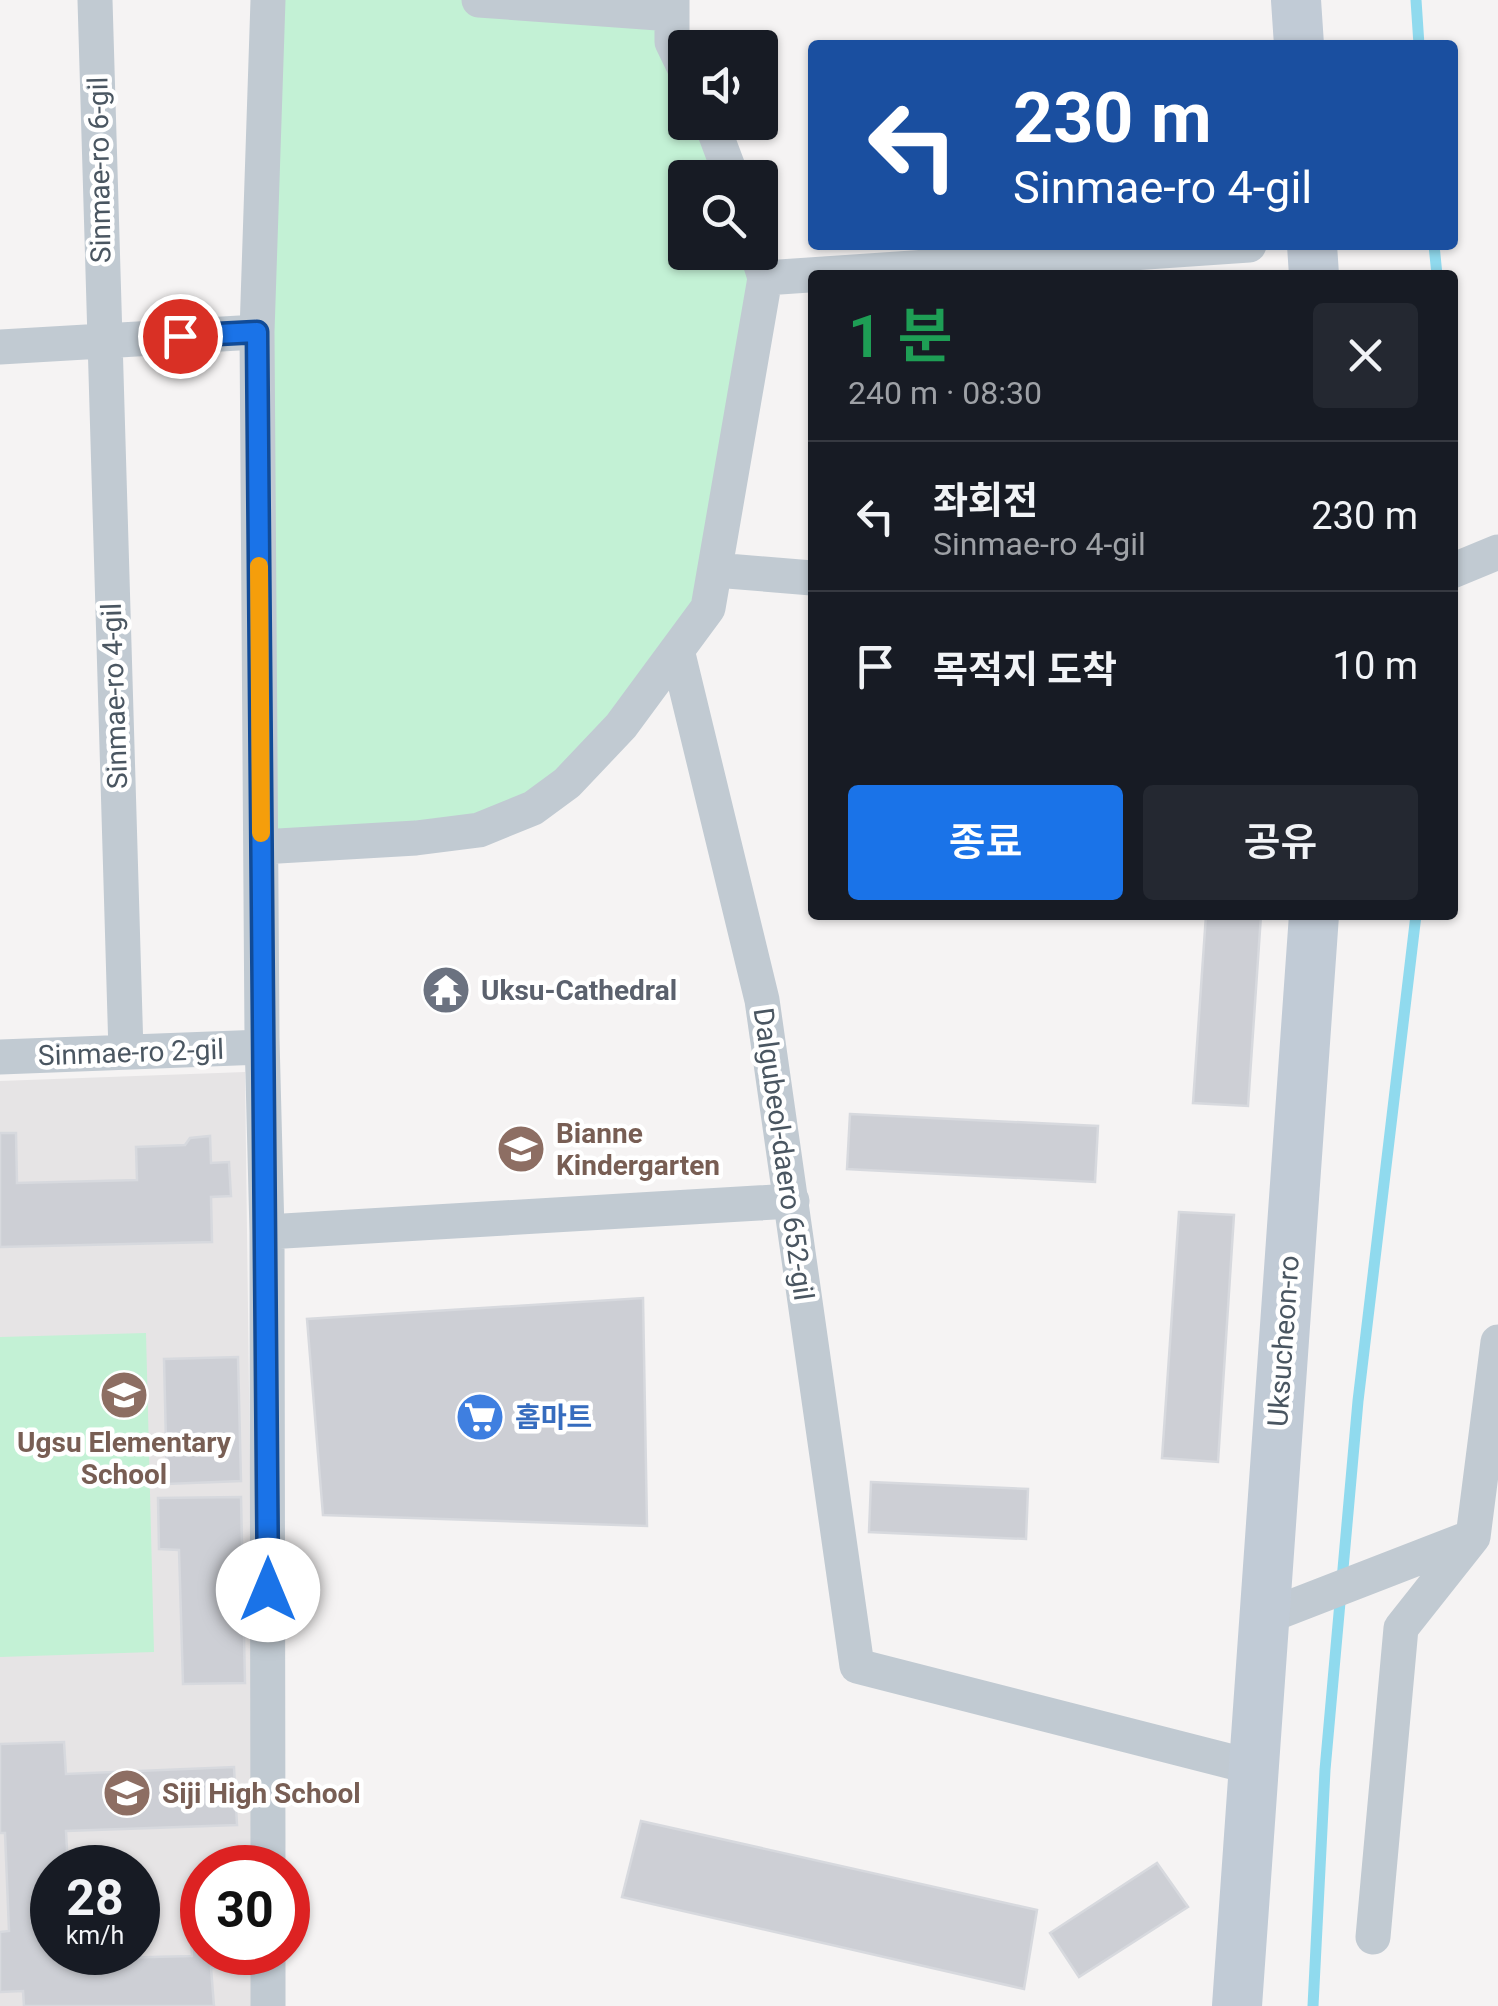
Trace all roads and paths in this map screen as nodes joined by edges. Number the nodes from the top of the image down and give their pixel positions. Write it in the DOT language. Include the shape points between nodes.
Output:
graph roads {
  1 [pos="95,0"];
  2 [pos="268,0"];
  3 [pos="479,0"];
  4 [pos="1296,0"];
  5 [pos="672,7"];
  6 [pos="1299,40"];
  7 [pos="1127,250"];
  8 [pos="778,264"];
  9 [pos="760,270"];
  10 [pos="257,332"];
  11 [pos="103,341"];
  12 [pos="0,347"];
  13 [pos="1498,552"];
  14 [pos="1458,569"];
  15 [pos="714,570"];
  16 [pos="808,578"];
  17 [pos="677,650"];
  18 [pos="261,847"];
  19 [pos="1314,920"];
  20 [pos="262,1047"];
  21 [pos="126,1052"];
  22 [pos="0,1057"];
  23 [pos="792,1201"];
  24 [pos="267,1232"];
  25 [pos="1498,1342"];
  26 [pos="1473,1537"];
  27 [pos="1263,1618"];
  28 [pos="1252,1767"];
  29 [pos="268,1845"];
  30 [pos="1374,1937"];
  31 [pos="268,1975"];
  32 [pos="268,2006"];
  33 [pos="1237,2006"];
  1 -- 11 [label="street, Sinmae-ro 6-gil"];
  2 -- 10 [label="street"];
  3 -- 5 [label="street"];
  4 -- 6 [label="main road"];
  7 -- 8 [label="street"];
  9 -- 15 [label="street"];
  10 -- 11 [label="street"];
  10 -- 18 [label="street"];
  11 -- 12 [label="street"];
  11 -- 21 [label="street, Sinmae-ro 4-gil"];
  13 -- 14 [label="street"];
  15 -- 16 [label="street"];
  15 -- 17 [label="street" via="708,608"];
  17 -- 18 [label="street" via="621,726 567,784 533,808 480,830"];
  17 -- 23 [label="street, Dalgubeol-daero 652-gil" via="762,1000"];
  18 -- 20 [label="street"];
  19 -- 27 [label="main road, Uksucheon-ro"];
  20 -- 21 [label="street, Sinmae-ro 2-gil"];
  20 -- 24 [label="street"];
  21 -- 22 [label="street, Sinmae-ro 2-gil"];
  23 -- 24 [label="street"];
  23 -- 28 [label="street, Dalgubeol-daero 652-gil" via="856,1666"];
  24 -- 29 [label="street"];
  25 -- 26 [label="street"];
  26 -- 27 [label="street"];
  26 -- 30 [label="street" via="1401,1628"];
  27 -- 28 [label="main road, Uksucheon-ro"];
  28 -- 33 [label="main road, Uksucheon-ro"];
  31 -- 32 [label="street"];
}
